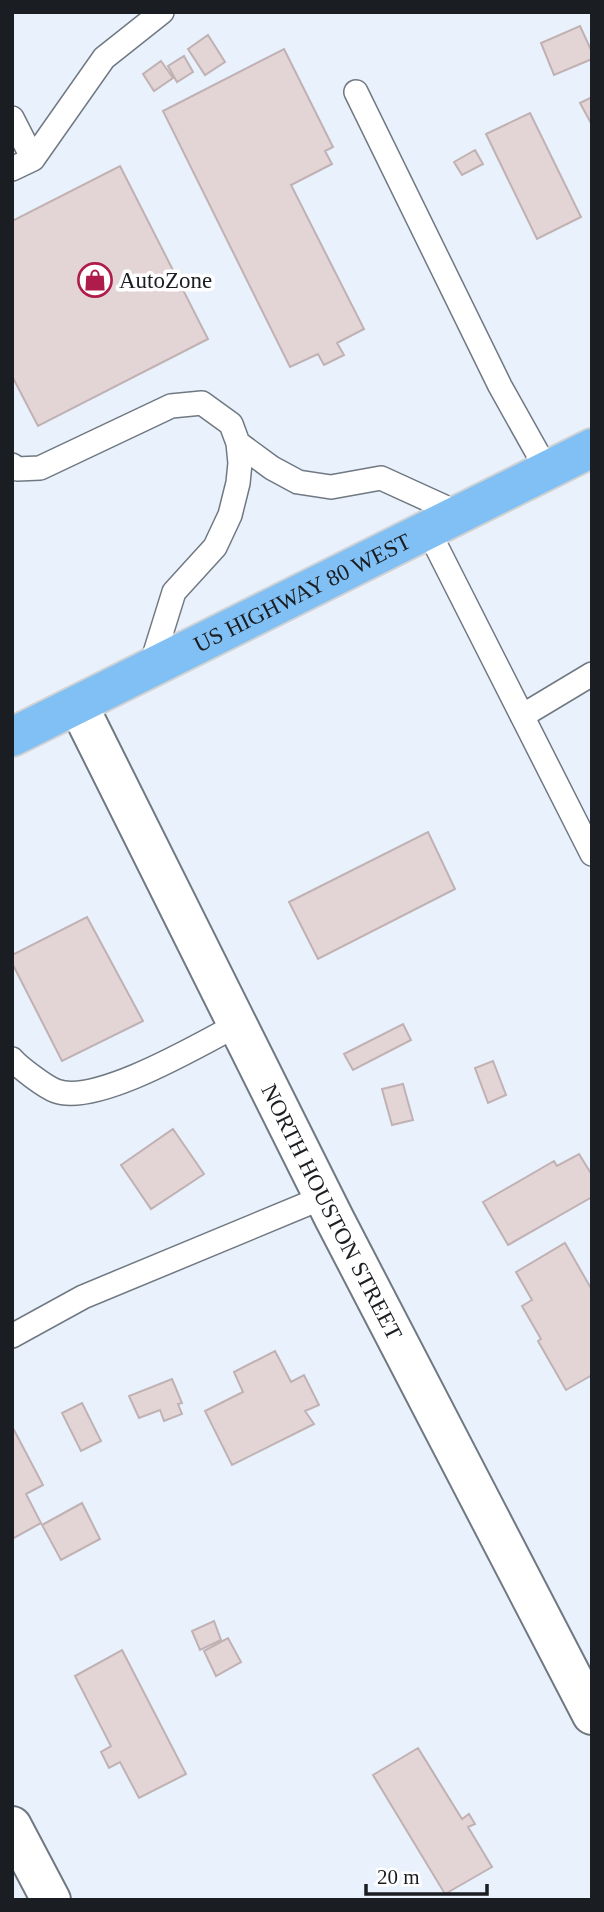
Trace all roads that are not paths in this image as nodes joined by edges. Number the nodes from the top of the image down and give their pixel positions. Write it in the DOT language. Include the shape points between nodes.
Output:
graph roads {
  1 [pos="162,12"];
  2 [pos="356,92"];
  3 [pos="12,118"];
  4 [pos="33,159"];
  5 [pos="12,169"];
  6 [pos="238,443"];
  7 [pos="592,448"];
  8 [pos="12,465"];
  9 [pos="547,470"];
  10 [pos="444,522"];
  11 [pos="149,669"];
  12 [pos="592,674"];
  13 [pos="78,705"];
  14 [pos="522,716"];
  15 [pos="12,737"];
  16 [pos="592,854"];
  17 [pos="237,1026"];
  18 [pos="12,1059"];
  19 [pos="324,1197"];
  20 [pos="12,1336"];
  21 [pos="592,1714"];
  22 [pos="12,1826"];
  23 [pos="51,1900"];
  1 -- 4 [label="lane" via="104,58"];
  2 -- 9 [label="lane" via="500,386"];
  3 -- 4 [label="lane"];
  4 -- 5 [label="lane"];
  6 -- 8 [label="lane" via="231,424 202,402 171,406 40,468"];
  6 -- 10 [label="lane" via="298,482 331,487 381,478"];
  6 -- 11 [label="lane" via="240,463 230,515 215,547 174,592"];
  7 -- 9 [label="main road, US HIGHWAY 80 WEST"];
  9 -- 10 [label="main road, US HIGHWAY 80 WEST"];
  10 -- 11 [label="main road, US HIGHWAY 80 WEST"];
  10 -- 14 [label="lane"];
  11 -- 13 [label="main road, US HIGHWAY 80 WEST"];
  12 -- 14 [label="lane"];
  13 -- 15 [label="main road, US HIGHWAY 80 WEST"];
  13 -- 17 [label="street, NORTH HOUSTON STREET"];
  14 -- 16 [label="lane"];
  17 -- 18 [label="lane" via="152,1070 84,1094 56,1091"];
  17 -- 19 [label="street, NORTH HOUSTON STREET"];
  19 -- 20 [label="lane" via="83,1297"];
  19 -- 21 [label="street, NORTH HOUSTON STREET"];
  22 -- 23 [label="street"];
}
